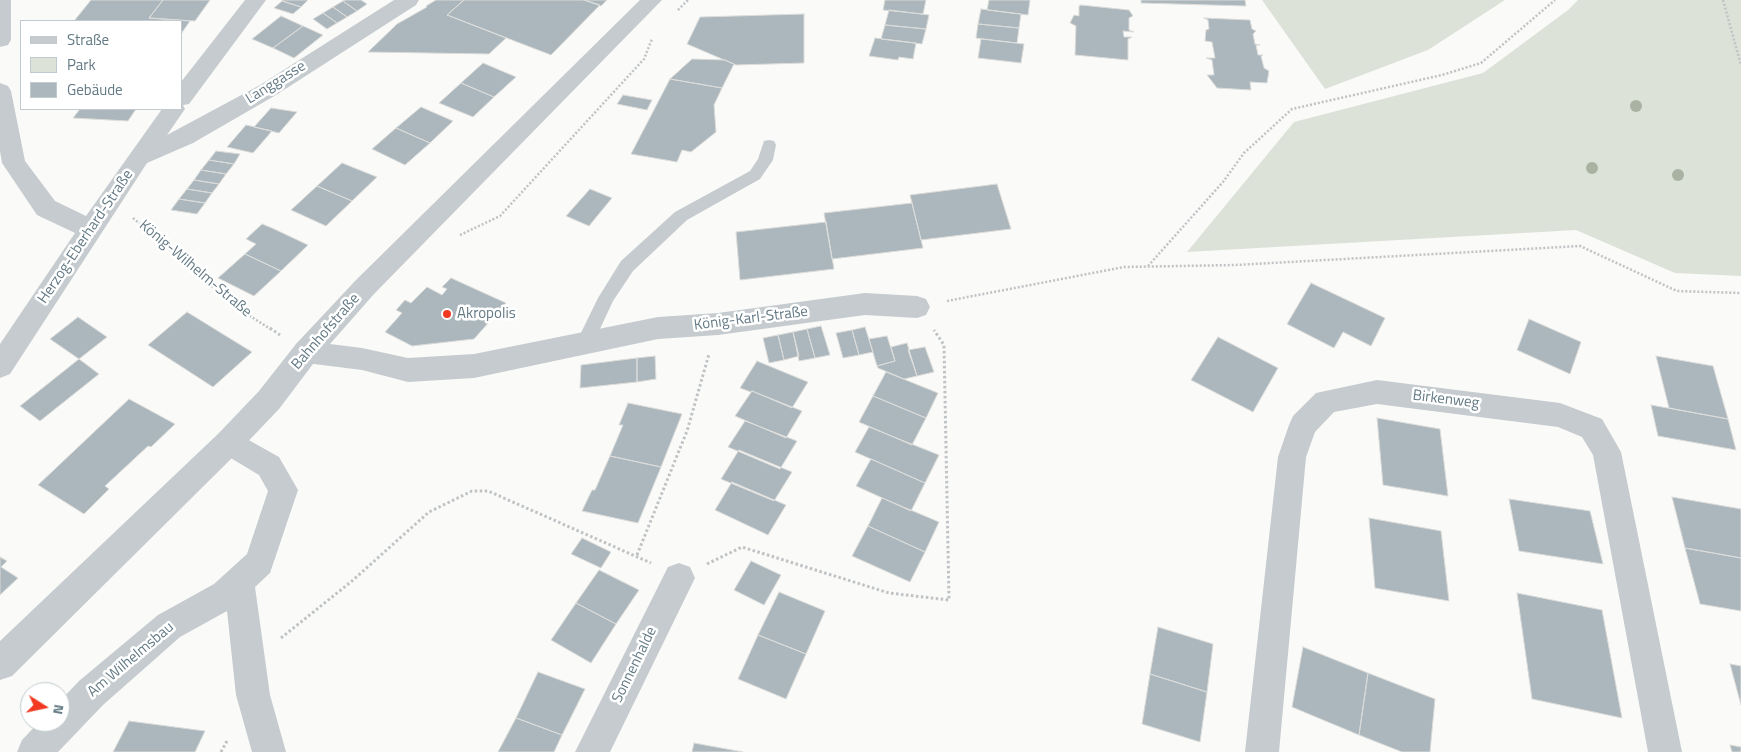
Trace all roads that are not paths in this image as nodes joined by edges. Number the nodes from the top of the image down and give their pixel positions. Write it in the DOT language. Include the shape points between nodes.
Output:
graph roads {
  1 [pos="256,0"];
  2 [pos="408,0"];
  3 [pos="652,0"];
  4 [pos="1,7"];
  5 [pos="0,40"];
  6 [pos="0,91"];
  7 [pos="182,97"];
  8 [pos="173,110"];
  9 [pos="769,145"];
  10 [pos="139,157"];
  11 [pos="90,229"];
  12 [pos="917,307"];
  13 [pos="585,342"];
  14 [pos="306,352"];
  15 [pos="0,366"];
  16 [pos="230,442"];
  17 [pos="679,578"];
  18 [pos="239,581"];
  19 [pos="0,664"];
  20 [pos="34,752"];
  21 [pos="269,752"];
  22 [pos="592,752"];
  23 [pos="1262,752"];
  24 [pos="1665,752"];
  1 -- 7 [label="street"];
  2 -- 10 [label="street, Langgasse" via="268,90 185,137"];
  3 -- 14 [label="street, Bahnhofstraße" via="365,287"];
  4 -- 5 [label="street"];
  6 -- 11 [label="street" via="14,163 46,208"];
  8 -- 10 [label="street, Herzog-Eberhard-Straße"];
  9 -- 13 [label="lane" via="765,160 755,175 681,216 627,266 606,298"];
  10 -- 11 [label="street, Herzog-Eberhard-Straße"];
  11 -- 15 [label="street, Herzog-Eberhard-Straße"];
  12 -- 13 [label="street, König-Karl-Straße" via="865,304 718,324 658,328"];
  13 -- 14 [label="street, König-Karl-Straße" via="474,366 408,370"];
  14 -- 16 [label="street, Bahnhofstraße" via="269,400"];
  16 -- 18 [label="street, Am Wilhelmsbau" via="268,466 283,490 259,562"];
  16 -- 19 [label="street, Bahnhofstraße"];
  17 -- 22 [label="street, Sonnenhalde"];
  18 -- 20 [label="street, Am Wilhelmsbau" via="225,594 169,626 91,693"];
  18 -- 21 [label="street" via="253,696"];
  23 -- 24 [label="street, Birkenweg" via="1292,457 1303,425 1326,402 1377,392 1560,415 1592,428 1607,452"];
}
